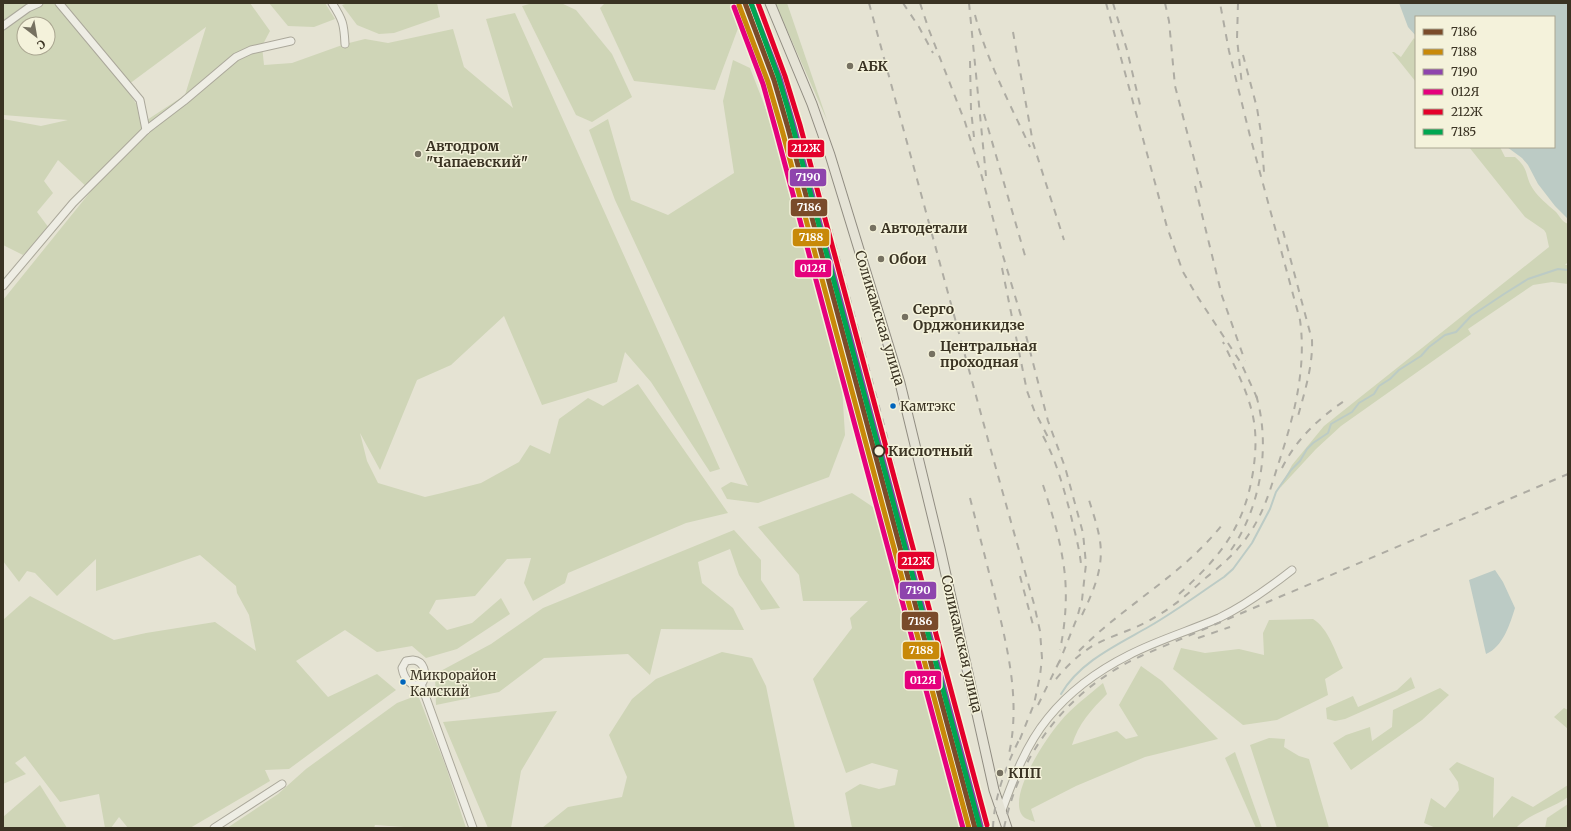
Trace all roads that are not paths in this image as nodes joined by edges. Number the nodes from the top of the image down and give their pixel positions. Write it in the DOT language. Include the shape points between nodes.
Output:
graph roads {
  1 [pos="39,3"];
  2 [pos="59,3"];
  3 [pos="332,3"];
  4 [pos="770,3"];
  5 [pos="3,26"];
  6 [pos="291,41"];
  7 [pos="345,44"];
  8 [pos="146,130"];
  9 [pos="3,286"];
  10 [pos="1292,570"];
  11 [pos="421,684"];
  12 [pos="282,784"];
  13 [pos="1001,813"];
  14 [pos="214,828"];
  15 [pos="473,828"];
  16 [pos="1007,828"];
  1 -- 5 [label="street"];
  2 -- 8 [label="street" via="140,100"];
  3 -- 7 [label="street" via="342,18"];
  4 -- 13 [label="main road, Соликамская улица" via="830,155 900,382"];
  6 -- 8 [label="street" via="251,50 236,57"];
  8 -- 9 [label="street" via="74,203"];
  10 -- 13 [label="street" via="1246,603 1218,618 1129,654 1077,689 1048,718 1033,739 1014,777"];
  11 -- 15 [label="street"];
  12 -- 14 [label="street"];
  13 -- 16 [label="main road, Соликамская улица"];
}
